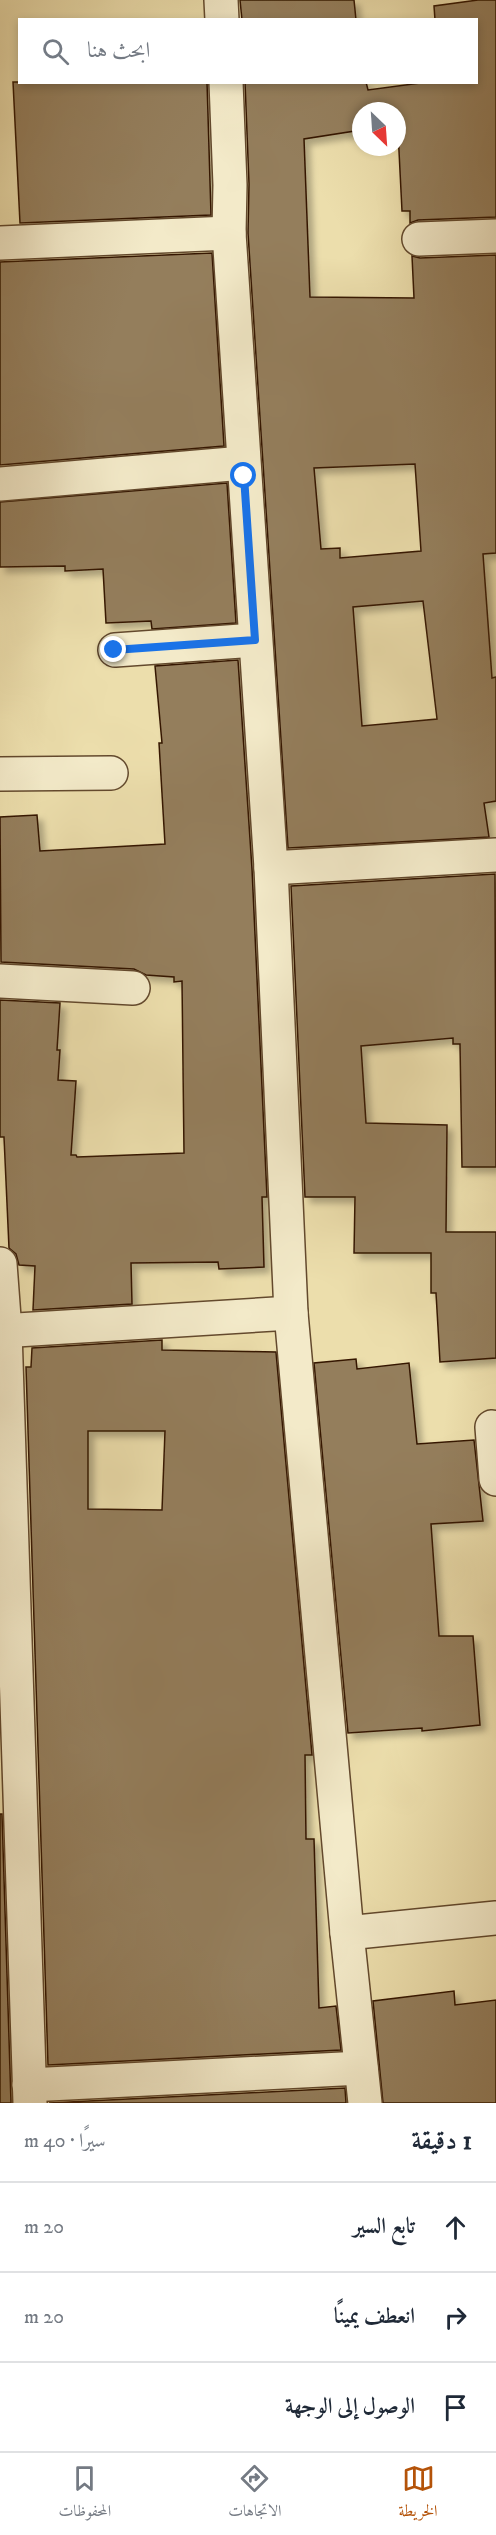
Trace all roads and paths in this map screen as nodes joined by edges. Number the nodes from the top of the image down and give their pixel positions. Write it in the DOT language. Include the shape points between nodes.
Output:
graph roads {
  1 [pos="221,0"];
  2 [pos="222,18"];
  3 [pos="226,84"];
  4 [pos="229,233"];
  5 [pos="496,236"];
  6 [pos="418,239"];
  7 [pos="0,243"];
  8 [pos="243,463"];
  9 [pos="0,484"];
  10 [pos="255,640"];
  11 [pos="114,650"];
  12 [pos="111,773"];
  13 [pos="0,774"];
  14 [pos="496,855"];
  15 [pos="271,868"];
  16 [pos="0,981"];
  17 [pos="133,988"];
  18 [pos="0,1264"];
  19 [pos="291,1313"];
  20 [pos="2,1331"];
  21 [pos="492,1427"];
  22 [pos="496,1479"];
  23 [pos="496,1918"];
  24 [pos="347,1933"];
  25 [pos="361,2068"];
  26 [pos="30,2094"];
  27 [pos="365,2103"];
  1 -- 2 [label="street"];
  3 -- 4 [label="street"];
  4 -- 7 [label="street"];
  4 -- 8 [label="street"];
  5 -- 6 [label="street"];
  8 -- 9 [label="street"];
  8 -- 10 [label="street"];
  10 -- 11 [label="street"];
  10 -- 15 [label="street"];
  12 -- 13 [label="street"];
  14 -- 15 [label="street"];
  15 -- 19 [label="street"];
  16 -- 17 [label="street"];
  18 -- 20 [label="street"];
  19 -- 20 [label="street"];
  19 -- 24 [label="street"];
  20 -- 26 [label="street"];
  21 -- 22 [label="street"];
  23 -- 24 [label="street"];
  24 -- 25 [label="street"];
  25 -- 26 [label="street"];
  25 -- 27 [label="street"];
}
